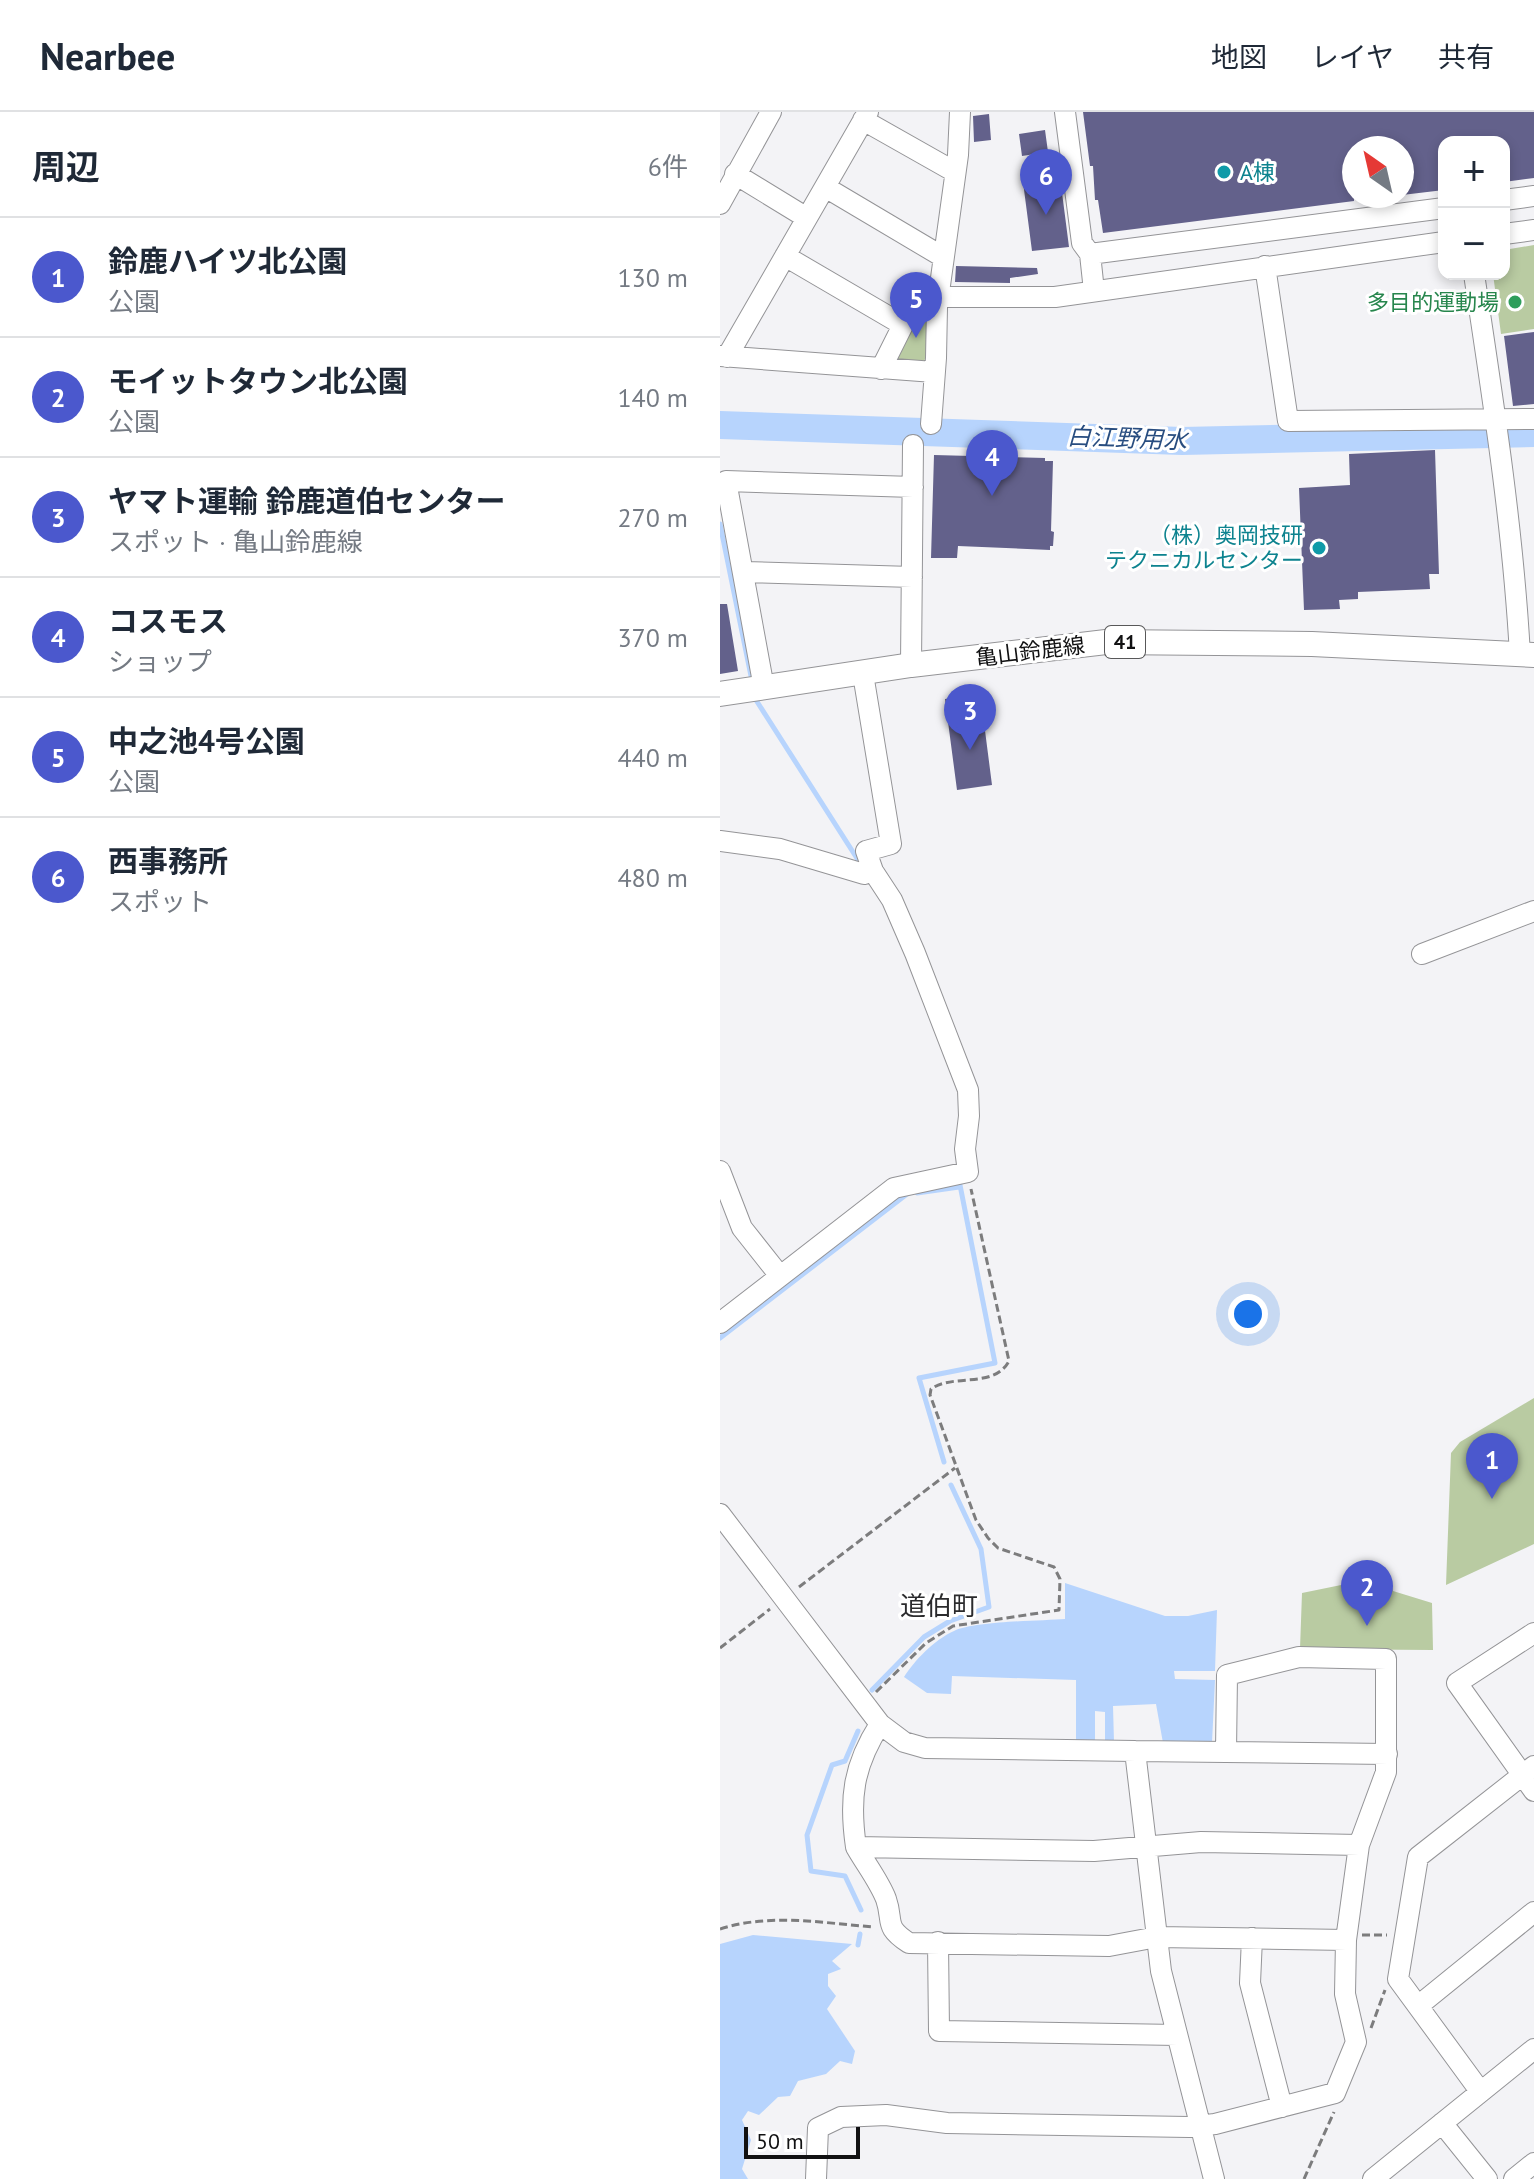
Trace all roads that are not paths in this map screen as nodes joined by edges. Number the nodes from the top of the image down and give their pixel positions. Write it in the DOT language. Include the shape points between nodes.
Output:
graph roads {
  1 [pos="771,112"];
  2 [pos="960,112"];
  3 [pos="1065,112"];
  4 [pos="866,116"];
  5 [pos="955,172"];
  6 [pos="729,179"];
  7 [pos="825,187"];
  8 [pos="1534,196"];
  9 [pos="1510,199"];
  10 [pos="720,204"];
  11 [pos="1438,209"];
  12 [pos="807,218"];
  13 [pos="1534,230"];
  14 [pos="1510,233"];
  15 [pos="1438,243"];
  16 [pos="1090,254"];
  17 [pos="785,256"];
  18 [pos="943,257"];
  19 [pos="1265,266"];
  20 [pos="1475,280"];
  21 [pos="1094,291"];
  22 [pos="938,297"];
  23 [pos="723,356"];
  24 [pos="881,369"];
  25 [pos="934,372"];
  26 [pos="1534,419"];
  27 [pos="931,424"];
  28 [pos="1496,429"];
  29 [pos="913,445"];
  30 [pos="913,487"];
  31 [pos="744,572"];
  32 [pos="912,577"];
  33 [pos="1534,628"];
  34 [pos="1527,655"];
  35 [pos="911,665"];
  36 [pos="863,674"];
  37 [pos="764,688"];
  38 [pos="720,694"];
  39 [pos="720,841"];
  40 [pos="873,871"];
  41 [pos="1534,911"];
  42 [pos="1422,954"];
  43 [pos="721,1176"];
  44 [pos="780,1276"];
  45 [pos="720,1323"];
  46 [pos="720,1514"];
  47 [pos="1534,1633"];
  48 [pos="880,1724"];
  49 [pos="1135,1751"];
  50 [pos="1226,1752"];
  51 [pos="1387,1754"];
  52 [pos="1530,1778"];
  53 [pos="1359,1845"];
  54 [pos="1147,1846"];
  55 [pos="856,1847"];
  56 [pos="1534,1912"];
  57 [pos="1157,1937"];
  58 [pos="1346,1937"];
  59 [pos="1252,1938"];
  60 [pos="938,1942"];
  61 [pos="1418,2006"];
  62 [pos="1177,2035"];
  63 [pos="1534,2049"];
  64 [pos="1480,2091"];
  65 [pos="1282,2107"];
  66 [pos="1442,2123"];
  67 [pos="1201,2126"];
  68 [pos="1534,2163"];
  69 [pos="816,2179"];
  70 [pos="1214,2179"];
  71 [pos="1373,2179"];
  72 [pos="1487,2179"];
  73 [pos="1514,2179"];
  1 -- 6 [label="street"];
  2 -- 5 [label="street"];
  3 -- 16 [label="street" via="1082,243"];
  4 -- 5 [label="street"];
  4 -- 7 [label="street"];
  5 -- 18 [label="street"];
  6 -- 10 [label="street"];
  6 -- 12 [label="street"];
  7 -- 12 [label="street"];
  7 -- 18 [label="street"];
  8 -- 9 [label="street"];
  11 -- 16 [label="street"];
  12 -- 17 [label="street"];
  13 -- 14 [label="street"];
  15 -- 19 [label="street"];
  16 -- 21 [label="street"];
  17 -- 23 [label="street"];
  17 -- 24 [label="street" via="903,325"];
  18 -- 22 [label="street"];
  19 -- 21 [label="street"];
  19 -- 28 [label="street" via="1288,421"];
  20 -- 28 [label="street"];
  21 -- 22 [label="street" via="1055,297"];
  22 -- 25 [label="street"];
  23 -- 24 [label="street"];
  24 -- 25 [label="street"];
  25 -- 27 [label="street"];
  26 -- 28 [label="street"];
  28 -- 34 [label="street"];
  29 -- 30 [label="street"];
  30 -- 31 [label="street" via="726,481"];
  30 -- 32 [label="street"];
  31 -- 32 [label="street"];
  31 -- 37 [label="street"];
  32 -- 35 [label="street"];
  33 -- 34 [label="street" via="1529,630"];
  34 -- 35 [label="main road, 亀山鈴鹿線 / 41" via="1312,644 1106,642"];
  35 -- 36 [label="main road, 亀山鈴鹿線 / 41"];
  36 -- 37 [label="main road, 亀山鈴鹿線 / 41"];
  36 -- 40 [label="street" via="891,844 866,851"];
  37 -- 38 [label="main road, 亀山鈴鹿線 / 41"];
  39 -- 40 [label="street" via="780,849 864,874"];
  40 -- 44 [label="street" via="915,953 968,1090 968,1172 894,1188"];
  41 -- 42 [label="street"];
  43 -- 44 [label="street" via="742,1228"];
  44 -- 45 [label="street"];
  46 -- 48 [label="street"];
  47 -- 52 [label="street" via="1457,1683"];
  48 -- 49 [label="street" via="904,1742 925,1748"];
  48 -- 55 [label="street" via="853,1784"];
  49 -- 50 [label="street"];
  49 -- 54 [label="street"];
  50 -- 51 [label="street"];
  50 -- 51 [label="street" via="1227,1675 1299,1657 1337,1657 1386,1659"];
  51 -- 53 [label="street" via="1386,1772"];
  52 -- 61 [label="street" via="1418,1857 1398,1979"];
  53 -- 54 [label="street"];
  53 -- 58 [label="street"];
  54 -- 55 [label="street" via="1094,1851"];
  54 -- 57 [label="street"];
  55 -- 60 [label="street" via="886,1899 897,1935 909,1943"];
  56 -- 61 [label="street"];
  57 -- 59 [label="street"];
  57 -- 60 [label="street" via="1109,1946"];
  57 -- 62 [label="street"];
  58 -- 59 [label="street"];
  58 -- 65 [label="street" via="1345,1994 1356,2042 1335,2093"];
  59 -- 65 [label="street" via="1250,1983"];
  60 -- 62 [label="street" via="939,2031"];
  61 -- 64 [label="street"];
  62 -- 67 [label="street"];
  63 -- 64 [label="street"];
  64 -- 66 [label="street"];
  65 -- 67 [label="street"];
  66 -- 71 [label="street"];
  66 -- 72 [label="street"];
  67 -- 69 [label="street" via="841,2117 818,2128"];
  67 -- 70 [label="street"];
  68 -- 73 [label="street"];
}
